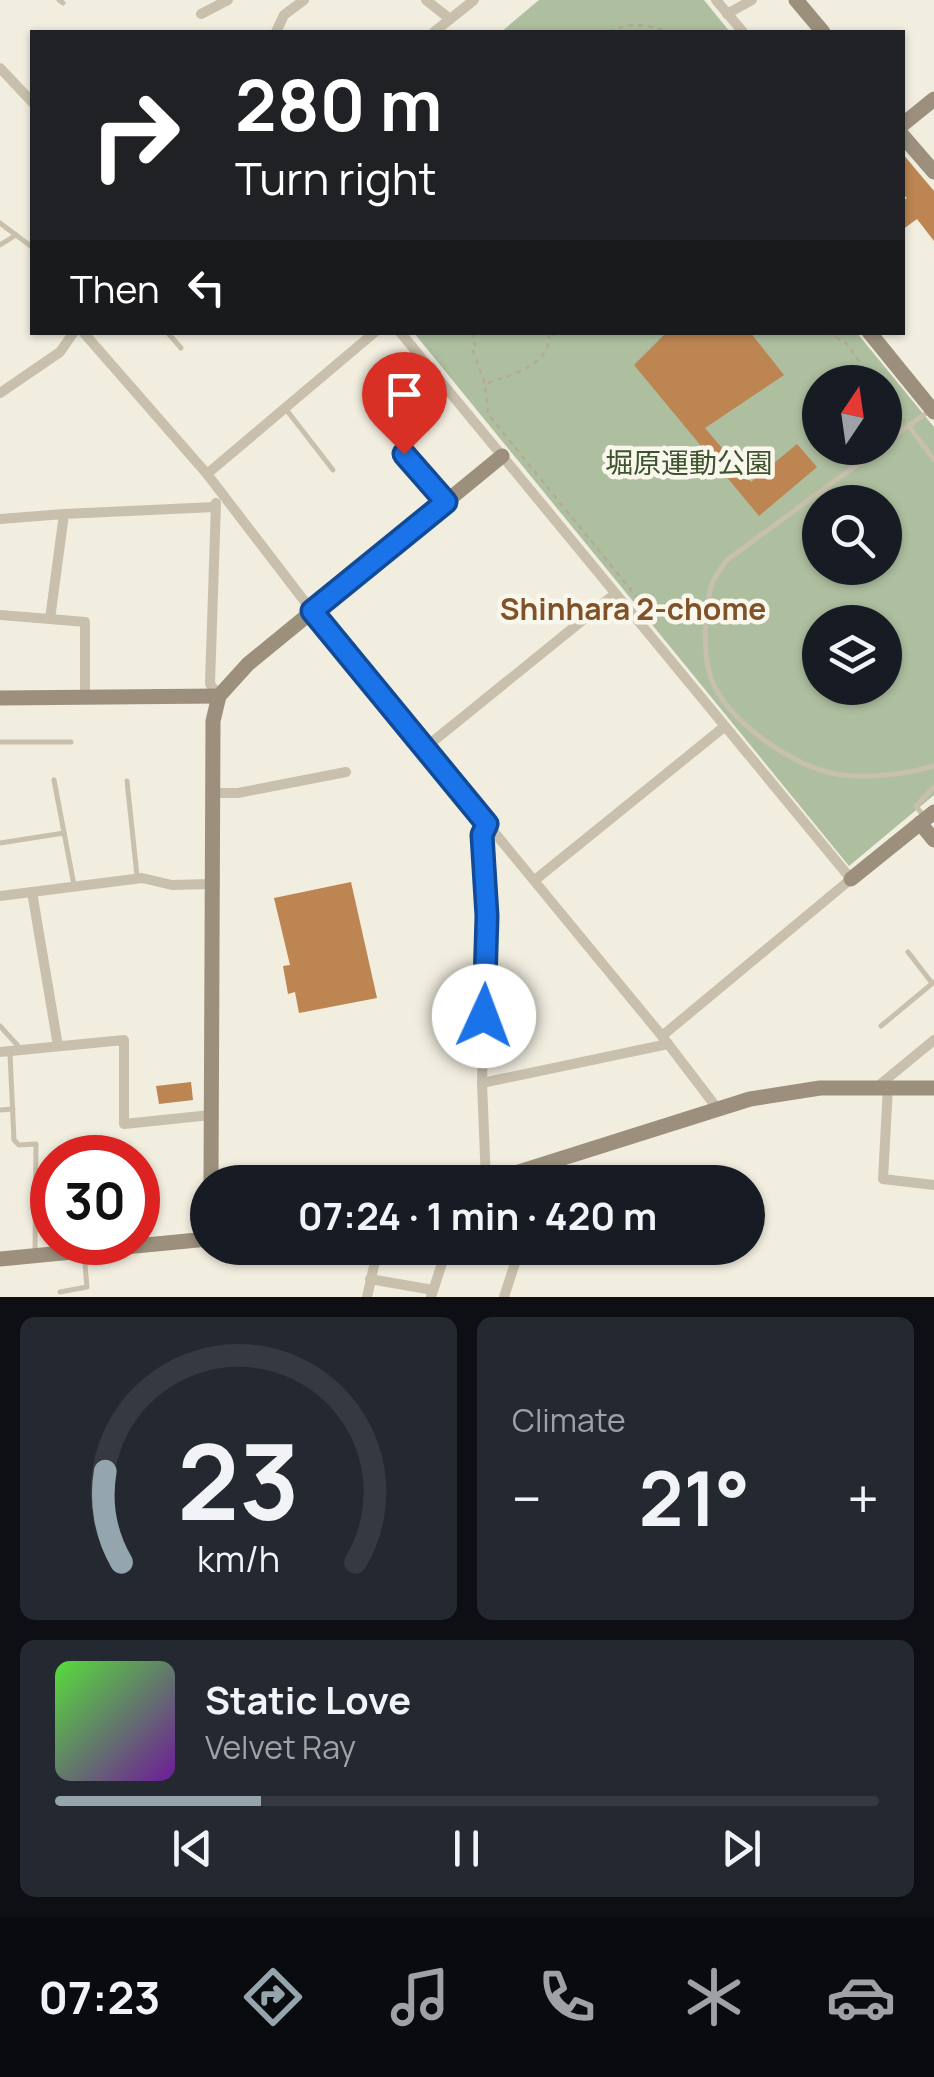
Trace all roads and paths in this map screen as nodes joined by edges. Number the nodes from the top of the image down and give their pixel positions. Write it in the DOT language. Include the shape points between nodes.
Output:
graph roads {
  1 [pos="228,0"];
  2 [pos="304,0"];
  3 [pos="426,0"];
  4 [pos="442,0"];
  5 [pos="474,0"];
  6 [pos="716,0"];
  7 [pos="752,0"];
  8 [pos="796,0"];
  9 [pos="202,14"];
  10 [pos="727,14"];
  11 [pos="446,17"];
  12 [pos="277,30"];
  13 [pos="436,30"];
  14 [pos="614,30"];
  15 [pos="662,30"];
  16 [pos="740,30"];
  17 [pos="821,30"];
  18 [pos="0,68"];
  19 [pos="934,99"];
  20 [pos="30,100"];
  21 [pos="905,123"];
  22 [pos="905,138"];
  23 [pos="934,172"];
  24 [pos="0,223"];
  25 [pos="16,235"];
  26 [pos="0,245"];
  27 [pos="30,246"];
  28 [pos="72,335"];
  29 [pos="86,335"];
  30 [pos="170,335"];
  31 [pos="371,335"];
  32 [pos="402,335"];
  33 [pos="473,335"];
  34 [pos="550,335"];
  35 [pos="833,335"];
  36 [pos="871,335"];
  37 [pos="181,348"];
  38 [pos="862,365"];
  39 [pos="485,384"];
  40 [pos="0,394"];
  41 [pos="285,408"];
  42 [pos="933,411"];
  43 [pos="902,417"];
  44 [pos="909,426"];
  45 [pos="902,431"];
  46 [pos="404,454"];
  47 [pos="502,456"];
  48 [pos="934,460"];
  49 [pos="856,465"];
  50 [pos="333,470"];
  51 [pos="207,474"];
  52 [pos="217,487"];
  53 [pos="446,502"];
  54 [pos="215,507"];
  55 [pos="64,514"];
  56 [pos="1,522"];
  57 [pos="615,594"];
  58 [pos="312,611"];
  59 [pos="0,615"];
  60 [pos="50,619"];
  61 [pos="708,620"];
  62 [pos="711,679"];
  63 [pos="694,689"];
  64 [pos="219,696"];
  65 [pos="0,698"];
  66 [pos="86,698"];
  67 [pos="724,727"];
  68 [pos="0,742"];
  69 [pos="71,742"];
  70 [pos="426,746"];
  71 [pos="934,766"];
  72 [pos="346,772"];
  73 [pos="54,780"];
  74 [pos="126,781"];
  75 [pos="934,787"];
  76 [pos="213,793"];
  77 [pos="927,818"];
  78 [pos="487,824"];
  79 [pos="64,833"];
  80 [pos="934,840"];
  81 [pos="0,843"];
  82 [pos="138,879"];
  83 [pos="851,879"];
  84 [pos="535,880"];
  85 [pos="212,884"];
  86 [pos="74,888"];
  87 [pos="32,892"];
  88 [pos="0,893"];
  89 [pos="908,952"];
  90 [pos="934,983"];
  91 [pos="0,1026"];
  92 [pos="881,1026"];
  93 [pos="665,1040"];
  94 [pos="934,1040"];
  95 [pos="58,1046"];
  96 [pos="10,1051"];
  97 [pos="482,1084"];
  98 [pos="882,1087"];
  99 [pos="934,1088"];
  100 [pos="717,1108"];
  101 [pos="13,1109"];
  102 [pos="0,1110"];
  103 [pos="211,1115"];
  104 [pos="30,1144"];
  105 [pos="547,1163"];
  106 [pos="211,1165"];
  107 [pos="486,1165"];
  108 [pos="541,1165"];
  109 [pos="934,1185"];
  110 [pos="190,1241"];
  111 [pos="160,1243"];
  112 [pos="30,1256"];
  113 [pos="0,1259"];
  114 [pos="85,1265"];
  115 [pos="374,1265"];
  116 [pos="441,1265"];
  117 [pos="514,1265"];
  118 [pos="370,1280"];
  119 [pos="60,1292"];
  120 [pos="432,1294"];
  121 [pos="366,1297"];
  122 [pos="504,1297"];
  1 -- 9 [label="street"];
  2 -- 12 [label="street"];
  3 -- 11 [label="street"];
  4 -- 11 [label="street"];
  5 -- 11 [label="street"];
  6 -- 10 [label="street"];
  7 -- 10 [label="street"];
  8 -- 17 [label="street"];
  10 -- 16 [label="street"];
  11 -- 13 [label="street"];
  14 -- 15 [label="path"];
  18 -- 20 [label="street"];
  19 -- 21 [label="street"];
  22 -- 23 [label="street"];
  24 -- 25 [label="lane"];
  25 -- 26 [label="lane"];
  25 -- 27 [label="lane"];
  28 -- 40 [label="street" via="60,352"];
  29 -- 51 [label="street"];
  30 -- 37 [label="lane"];
  31 -- 41 [label="street"];
  32 -- 47 [label="street"];
  33 -- 39 [label="path"];
  34 -- 39 [label="path" via="532,366"];
  35 -- 38 [label="path"];
  36 -- 42 [label="street"];
  39 -- 61 [label="path" via="488,414 652,616 665,607"];
  41 -- 50 [label="lane"];
  41 -- 51 [label="street"];
  42 -- 44 [label="lane"];
  43 -- 44 [label="path"];
  44 -- 45 [label="lane"];
  44 -- 48 [label="lane"];
  46 -- 53 [label="lane"];
  47 -- 53 [label="street"];
  47 -- 57 [label="street"];
  49 -- 61 [label="lane" via="727,560 712,582"];
  51 -- 52 [label="street"];
  52 -- 54 [label="street"];
  52 -- 58 [label="street"];
  53 -- 58 [label="street"];
  54 -- 55 [label="street"];
  54 -- 64 [label="street" via="210,684"];
  55 -- 56 [label="street"];
  55 -- 60 [label="street"];
  57 -- 63 [label="street"];
  57 -- 70 [label="street"];
  58 -- 64 [label="street"];
  58 -- 70 [label="street"];
  59 -- 60 [label="street"];
  60 -- 66 [label="street" via="84,622"];
  61 -- 62 [label="lane"];
  62 -- 63 [label="lane"];
  62 -- 71 [label="lane" via="750,730 796,760 862,776"];
  63 -- 67 [label="street"];
  64 -- 66 [label="street"];
  64 -- 76 [label="street"];
  65 -- 66 [label="street"];
  67 -- 83 [label="street"];
  67 -- 84 [label="street"];
  68 -- 69 [label="lane"];
  70 -- 78 [label="street"];
  72 -- 76 [label="street"];
  73 -- 79 [label="lane"];
  74 -- 82 [label="lane"];
  75 -- 77 [label="lane" via="916,806"];
  76 -- 85 [label="street"];
  77 -- 80 [label="street"];
  77 -- 83 [label="street"];
  78 -- 84 [label="street"];
  78 -- 97 [label="street"];
  79 -- 81 [label="lane"];
  79 -- 86 [label="lane"];
  82 -- 85 [label="street"];
  82 -- 86 [label="street"];
  83 -- 93 [label="street"];
  84 -- 93 [label="street"];
  85 -- 103 [label="street"];
  86 -- 87 [label="street"];
  87 -- 88 [label="street"];
  87 -- 95 [label="street"];
  89 -- 90 [label="lane"];
  90 -- 92 [label="lane"];
  91 -- 96 [label="lane"];
  93 -- 97 [label="street"];
  93 -- 100 [label="street"];
  94 -- 98 [label="street"];
  95 -- 96 [label="street"];
  95 -- 103 [label="street" via="124,1040 124,1124"];
  96 -- 101 [label="lane"];
  97 -- 107 [label="street"];
  98 -- 99 [label="street"];
  98 -- 100 [label="street" via="783,1092"];
  98 -- 109 [label="street" via="883,1178"];
  100 -- 105 [label="street"];
  101 -- 102 [label="lane"];
  101 -- 104 [label="lane" via="14,1140"];
  103 -- 106 [label="street"];
  105 -- 108 [label="street"];
  110 -- 111 [label="street"];
  112 -- 113 [label="street"];
  114 -- 119 [label="lane" via="87,1287"];
  115 -- 118 [label="street"];
  116 -- 120 [label="street"];
  117 -- 122 [label="street"];
  118 -- 120 [label="street"];
  118 -- 121 [label="street"];
}
